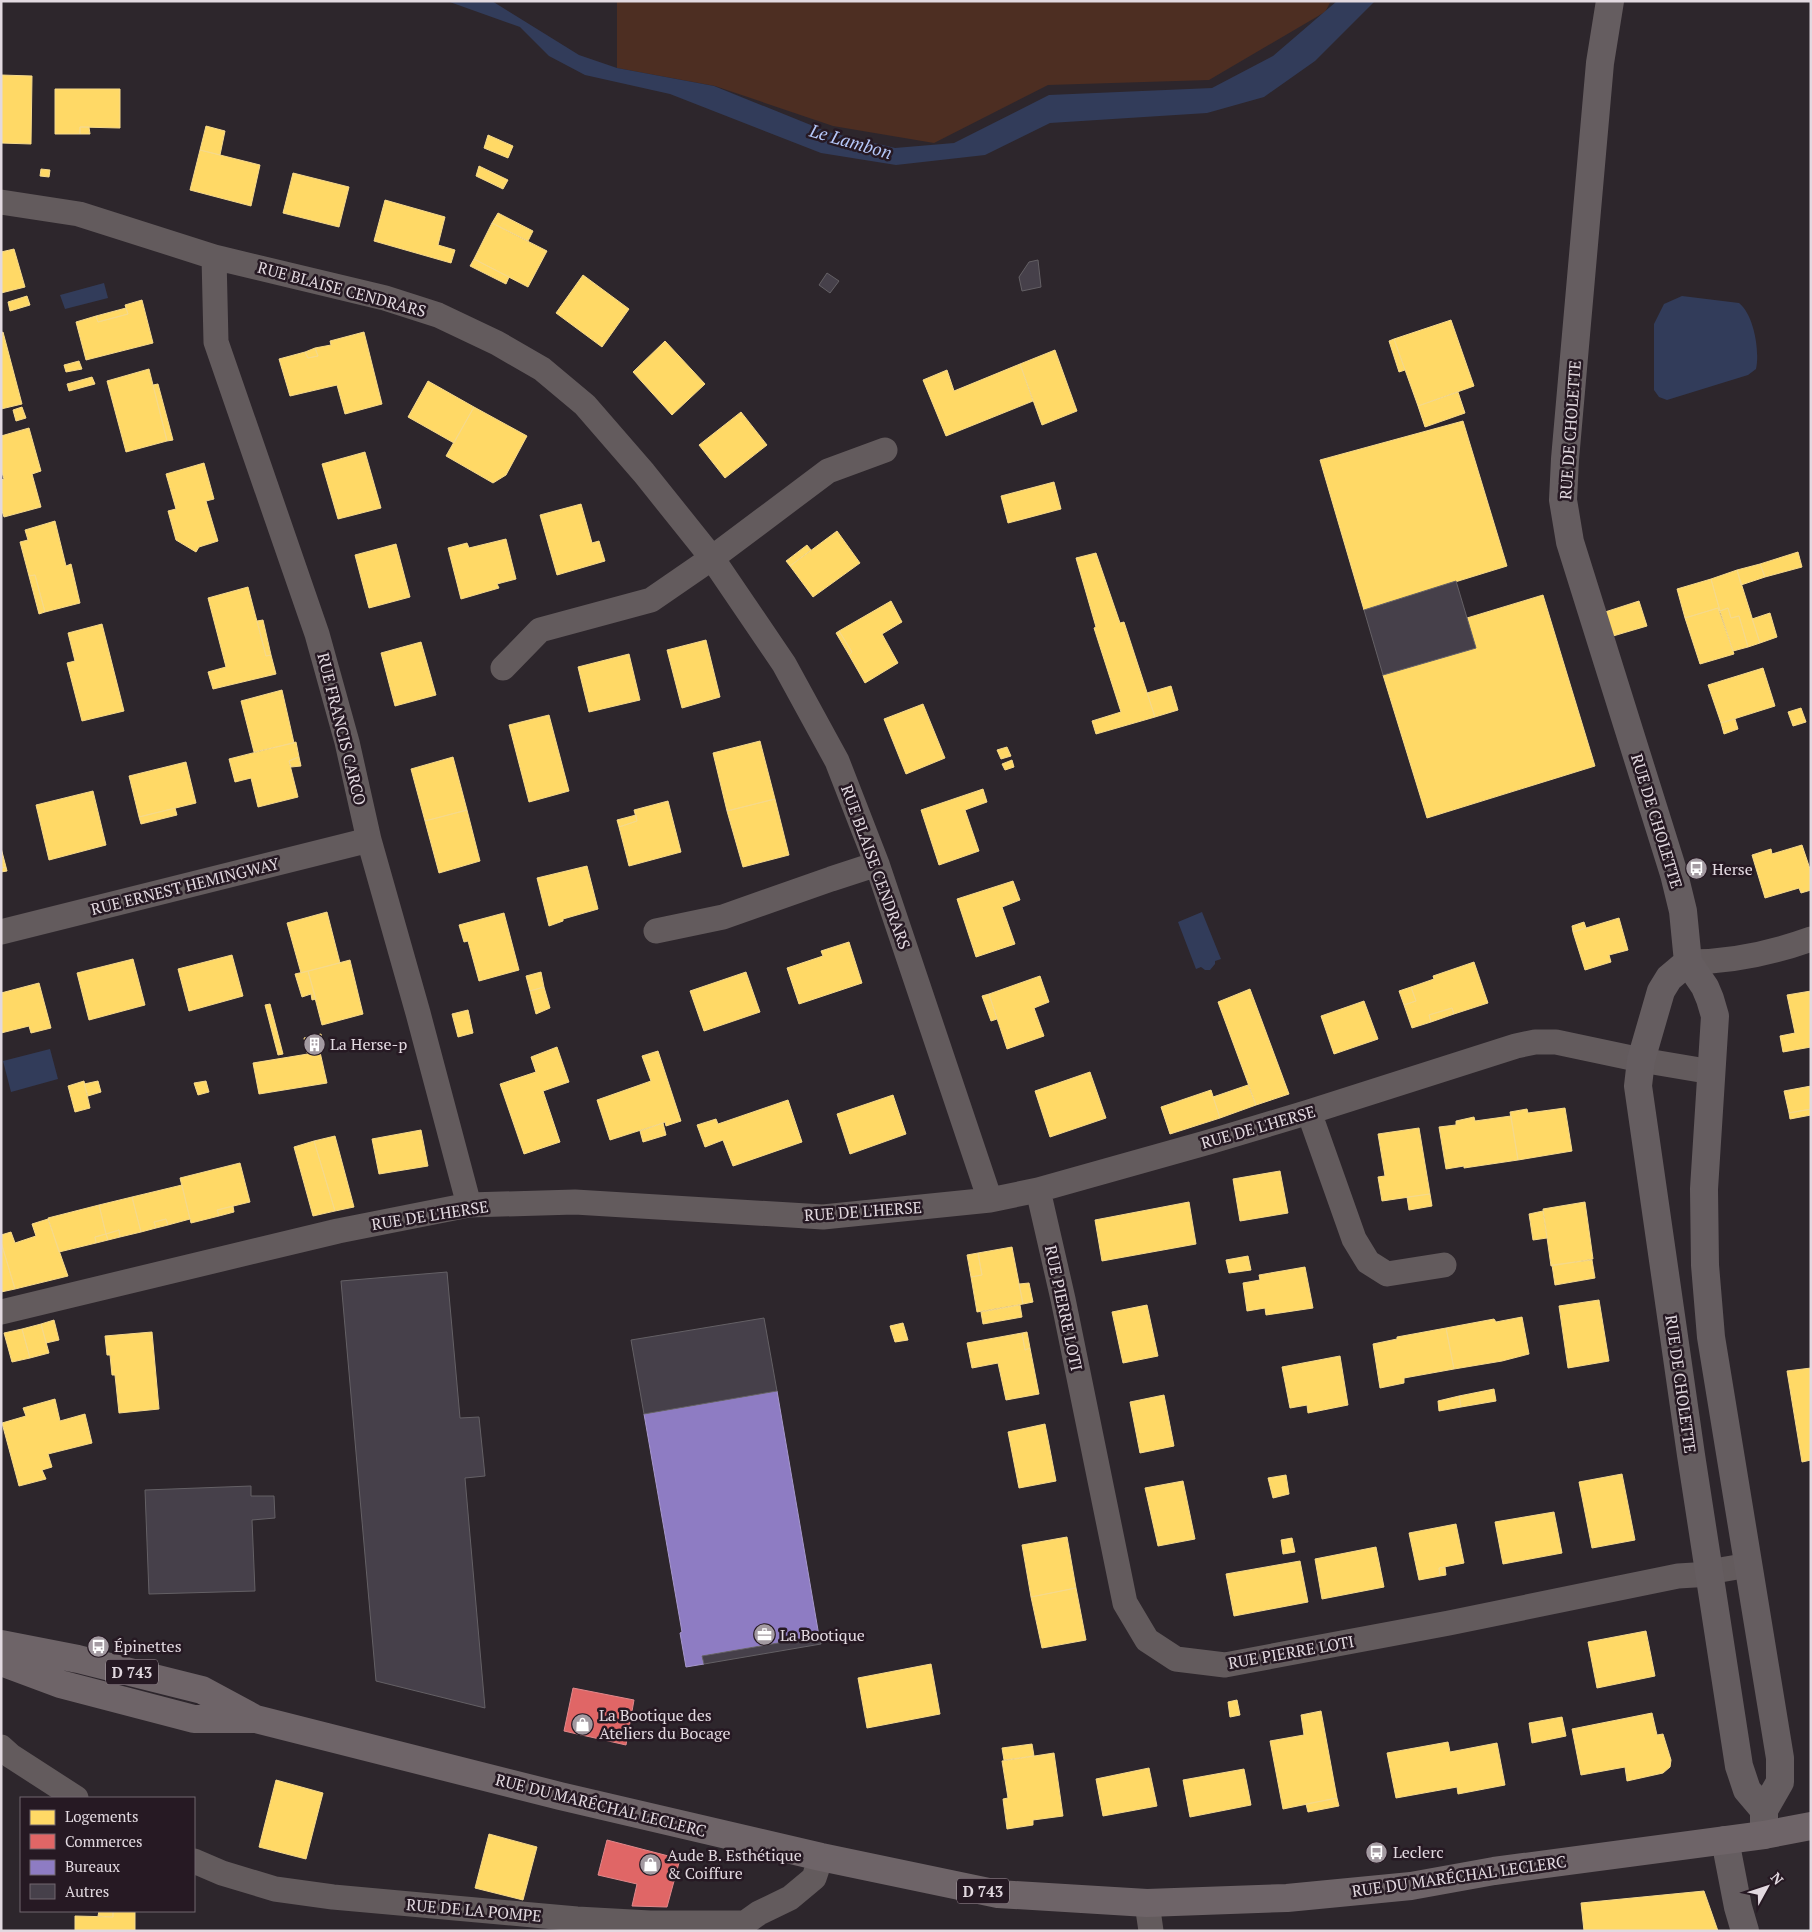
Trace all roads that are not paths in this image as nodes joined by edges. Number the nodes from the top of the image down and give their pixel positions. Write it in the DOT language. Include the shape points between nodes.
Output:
graph roads {
  1 [pos="1610,1"];
  2 [pos="1,202"];
  3 [pos="214,257"];
  4 [pos="886,450"];
  5 [pos="712,558"];
  6 [pos="503,668"];
  7 [pos="369,840"];
  8 [pos="877,864"];
  9 [pos="656,930"];
  10 [pos="1,932"];
  11 [pos="1811,939"];
  12 [pos="1688,962"];
  13 [pos="1641,1060"];
  14 [pos="1712,1072"];
  15 [pos="1308,1112"];
  16 [pos="1038,1190"];
  17 [pos="990,1200"];
  18 [pos="469,1205"];
  19 [pos="1444,1265"];
  20 [pos="1,1312"];
  21 [pos="1749,1566"];
  22 [pos="1711,1574"];
  23 [pos="1,1644"];
  24 [pos="1,1662"];
  25 [pos="256,1719"];
  26 [pos="1,1747"];
  27 [pos="74,1797"];
  28 [pos="1764,1822"];
  29 [pos="1811,1826"];
  30 [pos="1725,1840"];
  31 [pos="821,1858"];
  32 [pos="195,1861"];
  33 [pos="1147,1903"];
  34 [pos="744,1927"];
  35 [pos="1150,1931"];
  36 [pos="1745,1931"];
  1 -- 12 [label="street, RUE DE CHOLETTE" via="1600,63 1564,500 1570,542 1674,874 1683,911"];
  2 -- 3 [label="street, RUE BLAISE CENDRARS" via="78,214"];
  3 -- 5 [label="street, RUE BLAISE CENDRARS" via="385,298 438,315 542,369 585,405"];
  3 -- 7 [label="street, RUE FRANCIS CARCO" via="216,342 317,634 347,742"];
  4 -- 5 [label="street" via="828,471"];
  5 -- 6 [label="street" via="651,600 540,630"];
  5 -- 8 [label="street, RUE BLAISE CENDRARS" via="784,664 833,753"];
  7 -- 10 [label="street, RUE ERNEST HEMINGWAY"];
  7 -- 18 [label="street, RUE FRANCIS CARCO"];
  8 -- 9 [label="street" via="724,916"];
  8 -- 17 [label="street, RUE BLAISE CENDRARS"];
  11 -- 12 [label="street" via="1714,962"];
  12 -- 13 [label="street, RUE DE CHOLETTE" via="1669,978 1661,991"];
  12 -- 14 [label="street, RUE DE CHOLETTE" via="1705,987 1715,1016"];
  13 -- 14 [label="street, RUE DE L'HERSE"];
  13 -- 15 [label="street, RUE DE L'HERSE" via="1556,1042 1535,1042"];
  13 -- 22 [label="street, RUE DE CHOLETTE" via="1640,1111"];
  14 -- 21 [label="street, RUE DE CHOLETTE" via="1704,1189 1704,1265 1711,1337"];
  15 -- 16 [label="street, RUE DE L'HERSE"];
  15 -- 19 [label="street" via="1354,1239 1368,1262 1387,1274"];
  16 -- 17 [label="street, RUE DE L'HERSE"];
  16 -- 22 [label="street, RUE PIERRE LOTI" via="1125,1603 1147,1640 1176,1659 1225,1665 1678,1576"];
  17 -- 18 [label="street, RUE DE L'HERSE" via="823,1217 575,1202"];
  18 -- 20 [label="street, RUE DE L'HERSE" via="338,1230"];
  21 -- 22 [label="street, RUE PIERRE LOTI"];
  21 -- 28 [label="street, RUE DE CHOLETTE" via="1780,1758 1780,1782"];
  22 -- 28 [label="street, RUE DE CHOLETTE" via="1739,1766 1746,1790"];
  23 -- 25 [label="main road, RUE DU MARÉCHAL LECLERC / D 743" via="78,1659 202,1690"];
  24 -- 25 [label="main road, RUE DU MARÉCHAL LECLERC / D 743" via="60,1684 194,1719"];
  25 -- 31 [label="main road, RUE DU MARÉCHAL LECLERC / D 743"];
  26 -- 27 [label="street"];
  28 -- 29 [label="main road, RUE DU MARÉCHAL LECLERC / D 743"];
  28 -- 30 [label="main road, RUE DU MARÉCHAL LECLERC / D 743"];
  30 -- 33 [label="main road, RUE DU MARÉCHAL LECLERC / D 743" via="1494,1871 1412,1886 1287,1898"];
  30 -- 36 [label="street"];
  31 -- 33 [label="main road, RUE DU MARÉCHAL LECLERC / D 743" via="998,1894"];
  31 -- 34 [label="street, RUE DE LA POMPE" via="814,1878 790,1898 759,1913"];
  32 -- 34 [label="street, RUE DE LA POMPE" via="275,1889 333,1897 577,1919"];
  33 -- 35 [label="street"];
}
